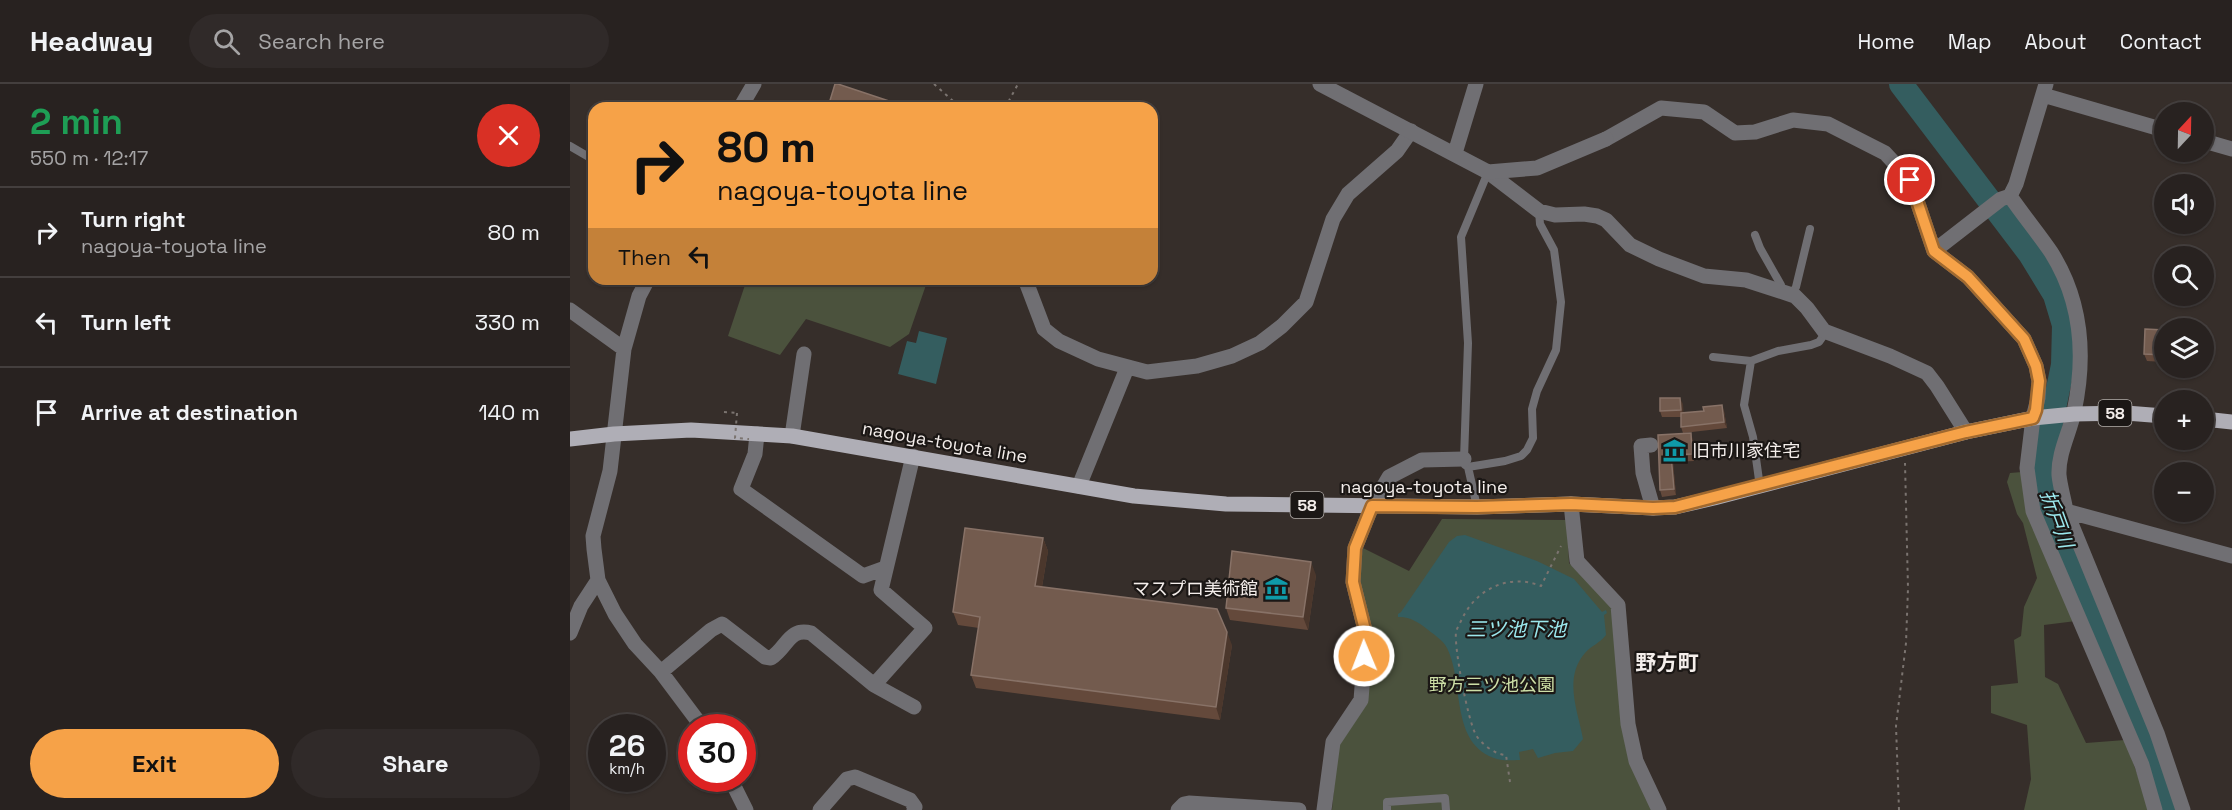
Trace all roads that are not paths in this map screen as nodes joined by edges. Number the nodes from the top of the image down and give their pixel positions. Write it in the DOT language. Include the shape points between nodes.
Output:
graph roads {
  1 [pos="754,84"];
  2 [pos="1320,84"];
  3 [pos="1476,84"];
  4 [pos="2044,89"];
  5 [pos="744,102"];
  6 [pos="2154,127"];
  7 [pos="1411,131"];
  8 [pos="2214,144"];
  9 [pos="570,146"];
  10 [pos="2232,149"];
  11 [pos="1455,153"];
  12 [pos="588,156"];
  13 [pos="1488,172"];
  14 [pos="2006,197"];
  15 [pos="1539,211"];
  16 [pos="1810,229"];
  17 [pos="1755,235"];
  18 [pos="1934,251"];
  19 [pos="645,285"];
  20 [pos="1027,285"];
  21 [pos="1786,293"];
  22 [pos="570,310"];
  23 [pos="1826,332"];
  24 [pos="624,349"];
  25 [pos="804,354"];
  26 [pos="1713,357"];
  27 [pos="1751,361"];
  28 [pos="1127,368"];
  29 [pos="2070,414"];
  30 [pos="2154,415"];
  31 [pos="2036,418"];
  32 [pos="2214,421"];
  33 [pos="2232,422"];
  34 [pos="1966,432"];
  35 [pos="614,434"];
  36 [pos="792,436"];
  37 [pos="753,437"];
  38 [pos="570,439"];
  39 [pos="1651,445"];
  40 [pos="913,456"];
  41 [pos="1466,463"];
  42 [pos="1079,486"];
  43 [pos="1760,487"];
  44 [pos="1571,504"];
  45 [pos="1372,506"];
  46 [pos="1477,507"];
  47 [pos="1653,508"];
  48 [pos="2066,511"];
  49 [pos="2232,556"];
  50 [pos="885,568"];
  51 [pos="598,580"];
  52 [pos="570,633"];
  53 [pos="661,672"];
  54 [pos="874,685"];
  55 [pos="914,707"];
  56 [pos="692,714"];
  57 [pos="737,792"];
  58 [pos="746,810"];
  59 [pos="820,810"];
  60 [pos="914,810"];
  61 [pos="1178,810"];
  62 [pos="1299,810"];
  63 [pos="1324,810"];
  64 [pos="1387,810"];
  65 [pos="1446,810"];
  66 [pos="1659,810"];
  67 [pos="2155,810"];
  68 [pos="2183,810"];
  1 -- 5 [label="street"];
  2 -- 7 [label="street"];
  3 -- 11 [label="street"];
  4 -- 6 [label="street"];
  4 -- 14 [label="street" via="2016,184"];
  7 -- 11 [label="street"];
  7 -- 28 [label="street" via="1397,151 1348,194 1333,219 1306,302 1282,326 1260,343 1197,366 1147,372"];
  8 -- 10 [label="street"];
  9 -- 12 [label="lane"];
  11 -- 13 [label="street"];
  13 -- 15 [label="street"];
  13 -- 18 [label="street" via="1537,168 1570,156 1661,108 1704,112 1735,133 1755,132 1793,120 1828,123 1885,153 1910,180"];
  13 -- 41 [label="lane" via="1461,237 1468,344"];
  14 -- 18 [label="street"];
  14 -- 29 [label="street" via="2051,253 2077,310 2080,374"];
  15 -- 21 [label="street" via="1597,216 1630,245 1659,259 1704,276 1746,280"];
  15 -- 41 [label="lane" via="1540,224 1554,250 1561,302 1556,350 1532,409 1533,438 1521,456"];
  16 -- 21 [label="lane" via="1796,287"];
  17 -- 21 [label="lane"];
  18 -- 31 [label="street" via="1968,277 2024,339 2039,381"];
  19 -- 24 [label="street"];
  20 -- 28 [label="street" via="1044,329 1059,341"];
  21 -- 23 [label="street" via="1808,308"];
  22 -- 24 [label="street"];
  23 -- 27 [label="lane" via="1819,342"];
  23 -- 34 [label="street" via="1927,373"];
  24 -- 35 [label="street"];
  25 -- 36 [label="street"];
  26 -- 27 [label="lane"];
  27 -- 43 [label="lane" via="1744,405"];
  28 -- 42 [label="street"];
  29 -- 30 [label="main road, nagoya-toyota line / 58"];
  29 -- 31 [label="main road, nagoya-toyota line / 58"];
  29 -- 48 [label="street" via="2059,473"];
  31 -- 34 [label="main road, nagoya-toyota line / 58"];
  31 -- 67 [label="street" via="2027,468 2033,511 2142,765"];
  32 -- 33 [label="main road"];
  34 -- 43 [label="main road, nagoya-toyota line / 58"];
  35 -- 37 [label="main road, nagoya-toyota line / 58" via="691,430"];
  35 -- 38 [label="main road, nagoya-toyota line / 58"];
  35 -- 51 [label="street" via="610,471 593,536"];
  36 -- 37 [label="main road, nagoya-toyota line / 58"];
  36 -- 40 [label="main road, nagoya-toyota line / 58"];
  37 -- 50 [label="street" via="755,454 741,489 863,576"];
  39 -- 47 [label="street" via="1641,446 1643,473"];
  40 -- 42 [label="main road, nagoya-toyota line / 58"];
  40 -- 50 [label="street"];
  41 -- 45 [label="street" via="1422,460 1389,477"];
  41 -- 46 [label="lane"];
  42 -- 45 [label="main road, nagoya-toyota line / 58" via="1186,502"];
  43 -- 47 [label="main road, nagoya-toyota line / 58" via="1675,507"];
  44 -- 46 [label="main road, nagoya-toyota line / 58"];
  44 -- 47 [label="main road, nagoya-toyota line / 58"];
  44 -- 66 [label="street" via="1577,561 1618,605 1628,724 1636,761"];
  45 -- 46 [label="main road, nagoya-toyota line / 58"];
  45 -- 63 [label="street" via="1355,548 1353,571 1366,634 1361,700 1333,741"];
  48 -- 49 [label="street"];
  48 -- 68 [label="street" via="2157,734"];
  50 -- 54 [label="street" via="880,590 924,628"];
  51 -- 52 [label="street"];
  51 -- 53 [label="street" via="635,644"];
  53 -- 54 [label="street" via="722,624 771,658 796,632 811,633"];
  53 -- 56 [label="street"];
  54 -- 55 [label="street"];
  57 -- 58 [label="street"];
  59 -- 60 [label="street" via="847,779 855,777 910,800"];
  61 -- 62 [label="street" via="1189,803"];
  64 -- 65 [label="lane" via="1387,802 1445,798"];
}
